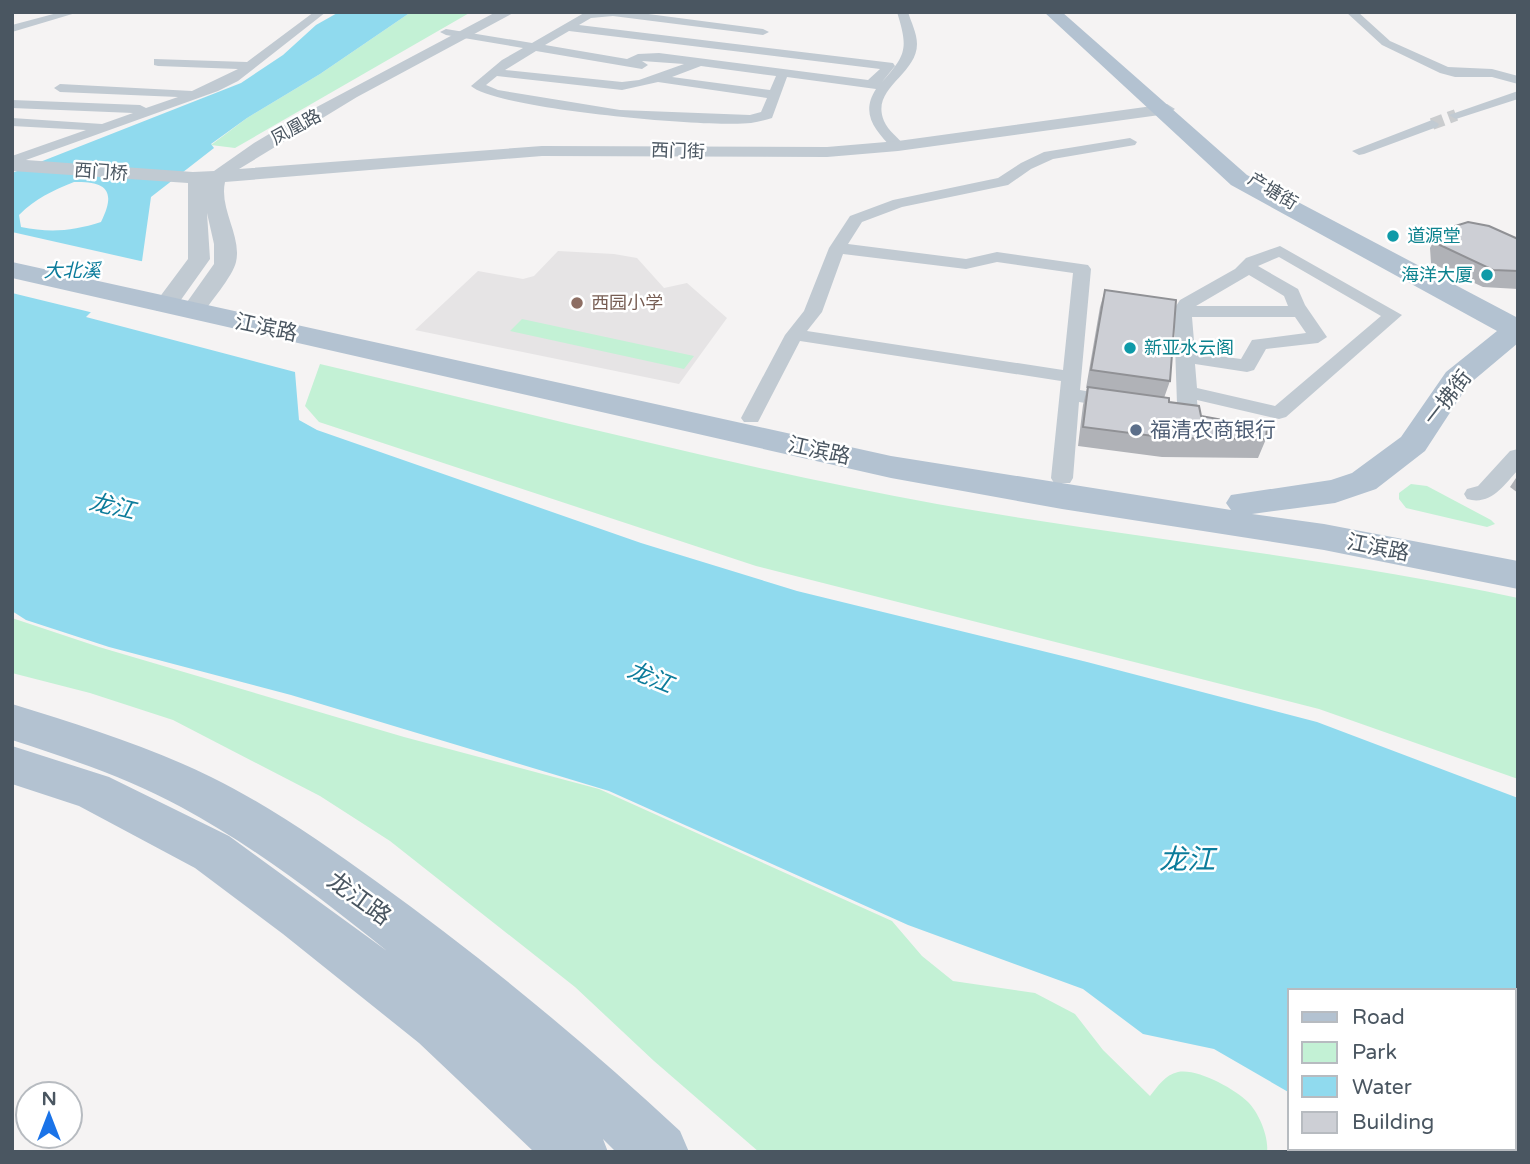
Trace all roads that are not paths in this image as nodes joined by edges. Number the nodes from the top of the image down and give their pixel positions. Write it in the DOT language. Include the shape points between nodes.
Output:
graph roads {
  1 [pos="74,12"];
  2 [pos="321,12"];
  3 [pos="488,12"];
  4 [pos="508,12"];
  5 [pos="902,12"];
  6 [pos="1052,12"];
  7 [pos="1061,12"];
  8 [pos="1351,12"];
  9 [pos="566,27"];
  10 [pos="12,29"];
  11 [pos="764,32"];
  12 [pos="453,33"];
  13 [pos="533,46"];
  14 [pos="726,46"];
  15 [pos="243,50"];
  16 [pos="269,51"];
  17 [pos="158,62"];
  18 [pos="628,63"];
  19 [pos="699,63"];
  20 [pos="249,66"];
  21 [pos="678,71"];
  22 [pos="494,72"];
  23 [pos="782,75"];
  24 [pos="201,79"];
  25 [pos="656,79"];
  26 [pos="1518,80"];
  27 [pos="228,81"];
  28 [pos="870,85"];
  29 [pos="885,86"];
  30 [pos="60,88"];
  31 [pos="198,94"];
  32 [pos="775,95"];
  33 [pos="1518,95"];
  34 [pos="12,104"];
  35 [pos="1163,109"];
  36 [pos="155,110"];
  37 [pos="1456,115"];
  38 [pos="12,122"];
  39 [pos="1432,124"];
  40 [pos="108,126"];
  41 [pos="1130,142"];
  42 [pos="24,143"];
  43 [pos="59,144"];
  44 [pos="898,146"];
  45 [pos="1359,151"];
  46 [pos="13,164"];
  47 [pos="201,178"];
  48 [pos="837,248"];
  49 [pos="12,255"];
  50 [pos="1249,268"];
  51 [pos="12,270"];
  52 [pos="168,298"];
  53 [pos="1158,308"];
  54 [pos="1184,312"];
  55 [pos="1302,312"];
  56 [pos="1517,326"];
  57 [pos="794,335"];
  58 [pos="1185,357"];
  59 [pos="1071,386"];
  60 [pos="1188,393"];
  61 [pos="751,418"];
  62 [pos="1518,456"];
  63 [pos="1062,478"];
  64 [pos="1475,494"];
  65 [pos="1244,503"];
  66 [pos="1518,553"];
  67 [pos="1518,575"];
  68 [pos="12,722"];
  69 [pos="12,765"];
  70 [pos="578,1152"];
  71 [pos="659,1152"];
  1 -- 10 [label="street"];
  2 -- 16 [label="street"];
  3 -- 12 [label="street, 凤凰路"];
  4 -- 12 [label="street, 凤凰路"];
  5 -- 29 [label="street" via="910,53"];
  6 -- 35 [label="main road"];
  7 -- 35 [label="main road, 产塘街"];
  8 -- 26 [label="street" via="1386,43 1424,62 1455,74 1492,73"];
  9 -- 11 [label="street" via="588,15 612,13"];
  9 -- 13 [label="street"];
  9 -- 14 [label="street"];
  12 -- 13 [label="street"];
  12 -- 47 [label="street, 凤凰路"];
  13 -- 18 [label="street"];
  13 -- 22 [label="street"];
  14 -- 19 [label="street"];
  14 -- 28 [label="street" via="889,66"];
  15 -- 16 [label="street"];
  16 -- 20 [label="street"];
  17 -- 20 [label="street"];
  18 -- 19 [label="street" via="659,57"];
  18 -- 21 [label="street"];
  19 -- 21 [label="street"];
  19 -- 23 [label="street"];
  20 -- 27 [label="street"];
  21 -- 25 [label="street"];
  22 -- 25 [label="street" via="622,86"];
  22 -- 32 [label="street" via="477,86 620,114 750,119 767,115"];
  23 -- 28 [label="street"];
  23 -- 32 [label="street"];
  24 -- 27 [label="street"];
  25 -- 32 [label="street"];
  27 -- 31 [label="street"];
  28 -- 29 [label="street"];
  29 -- 44 [label="street" via="875,100 876,120"];
  30 -- 31 [label="street"];
  31 -- 36 [label="street"];
  33 -- 37 [label="street"];
  34 -- 36 [label="street"];
  35 -- 44 [label="street, 西门街"];
  35 -- 56 [label="main road, 产塘街" via="1249,178"];
  36 -- 40 [label="street"];
  38 -- 40 [label="street"];
  39 -- 45 [label="street"];
  40 -- 43 [label="street"];
  41 -- 48 [label="street" via="1049,155 1003,182 898,203 856,219"];
  42 -- 43 [label="street"];
  43 -- 46 [label="street"];
  44 -- 47 [label="street, 西门街" via="785,153 542,151"];
  46 -- 47 [label="street, 西门桥"];
  47 -- 52 [label="street" via="196,186 199,259"];
  48 -- 57 [label="street" via="813,312"];
  48 -- 59 [label="street" via="966,264 997,257 1083,269 1088,298"];
  49 -- 52 [label="main road"];
  50 -- 54 [label="street" via="1186,304"];
  50 -- 55 [label="street" via="1292,293"];
  50 -- 60 [label="street" via="1252,262 1280,251 1393,315 1279,413"];
  51 -- 52 [label="main road"];
  52 -- 61 [label="main road, 江滨路"];
  52 -- 67 [label="main road, 江滨路" via="973,483 1324,537"];
  53 -- 54 [label="street"];
  54 -- 55 [label="street"];
  54 -- 58 [label="street"];
  55 -- 58 [label="street" via="1318,337 1259,344 1247,366"];
  56 -- 65 [label="main road, 一拂街" via="1457,379 1413,444 1364,481 1335,491"];
  57 -- 59 [label="street"];
  57 -- 61 [label="street"];
  58 -- 60 [label="street"];
  59 -- 60 [label="street" via="1188,412"];
  59 -- 63 [label="street"];
  61 -- 63 [label="main road, 江滨路" via="975,465"];
  62 -- 64 [label="street" via="1486,491"];
  63 -- 65 [label="main road, 江滨路"];
  65 -- 66 [label="main road, 江滨路"];
  68 -- 71 [label="main road, 龙江路" via="173,780 280,840 436,956"];
  69 -- 70 [label="main road" via="93,791 212,852 438,1024"];
}
